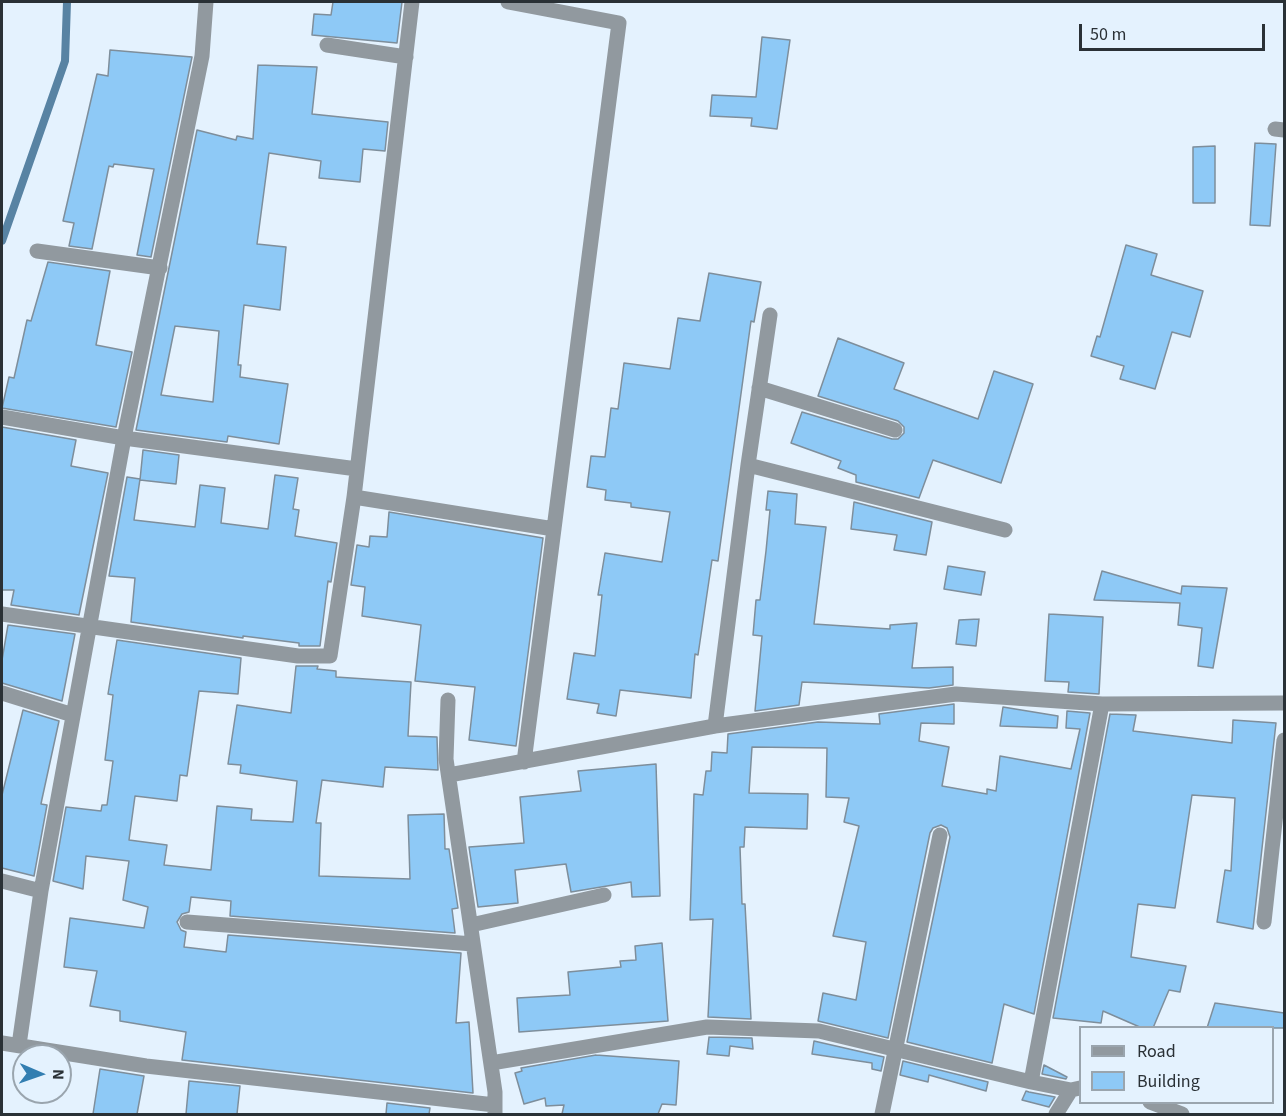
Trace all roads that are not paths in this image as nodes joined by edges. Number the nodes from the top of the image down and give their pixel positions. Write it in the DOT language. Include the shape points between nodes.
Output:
graph roads {
  1 [pos="206,2"];
  2 [pos="412,2"];
  3 [pos="508,2"];
  4 [pos="327,45"];
  5 [pos="406,57"];
  6 [pos="37,251"];
  7 [pos="160,268"];
  8 [pos="770,315"];
  9 [pos="759,388"];
  10 [pos="2,417"];
  11 [pos="895,430"];
  12 [pos="124,438"];
  13 [pos="748,465"];
  14 [pos="357,469"];
  15 [pos="354,497"];
  16 [pos="554,529"];
  17 [pos="1005,530"];
  18 [pos="2,614"];
  19 [pos="89,625"];
  20 [pos="2,693"];
  21 [pos="448,700"];
  22 [pos="1284,703"];
  23 [pos="1102,704"];
  24 [pos="73,715"];
  25 [pos="715,726"];
  26 [pos="1284,740"];
  27 [pos="524,762"];
  28 [pos="449,775"];
  29 [pos="940,835"];
  30 [pos="2,881"];
  31 [pos="41,891"];
  32 [pos="604,895"];
  33 [pos="187,922"];
  34 [pos="1264,922"];
  35 [pos="471,925"];
  36 [pos="473,944"];
  37 [pos="19,1044"];
  38 [pos="896,1049"];
  39 [pos="72,1054"];
  40 [pos="491,1063"];
  41 [pos="1030,1082"];
  42 [pos="1076,1089"];
  43 [pos="1155,1104"];
  44 [pos="495,1110"];
  45 [pos="882,1114"];
  46 [pos="1056,1114"];
  47 [pos="1182,1114"];
  1 -- 7 [label="street" via="201,56"];
  2 -- 5 [label="street"];
  3 -- 16 [label="street" via="619,23"];
  4 -- 5 [label="street"];
  5 -- 14 [label="street"];
  6 -- 7 [label="street"];
  7 -- 12 [label="street"];
  8 -- 9 [label="street"];
  9 -- 11 [label="street"];
  9 -- 13 [label="street"];
  10 -- 12 [label="street"];
  12 -- 14 [label="street"];
  12 -- 19 [label="street"];
  13 -- 17 [label="street"];
  13 -- 25 [label="street"];
  14 -- 15 [label="street"];
  15 -- 16 [label="street"];
  15 -- 19 [label="street" via="330,656 298,656"];
  16 -- 27 [label="street"];
  18 -- 19 [label="street"];
  19 -- 24 [label="street"];
  20 -- 24 [label="street"];
  21 -- 28 [label="street"];
  22 -- 23 [label="street"];
  23 -- 25 [label="street" via="956,694"];
  23 -- 41 [label="street"];
  24 -- 31 [label="street"];
  25 -- 27 [label="street"];
  26 -- 34 [label="street"];
  27 -- 28 [label="street"];
  28 -- 35 [label="street"];
  29 -- 38 [label="street"];
  30 -- 31 [label="street"];
  31 -- 37 [label="street"];
  32 -- 35 [label="street"];
  33 -- 36 [label="street"];
  35 -- 36 [label="street"];
  36 -- 40 [label="street"];
  38 -- 40 [label="street" via="819,1031 707,1027"];
  38 -- 41 [label="street"];
  38 -- 45 [label="street"];
  39 -- 44 [label="street"];
  40 -- 44 [label="street"];
  41 -- 42 [label="street"];
  42 -- 46 [label="street"];
  43 -- 47 [label="street"];
}
